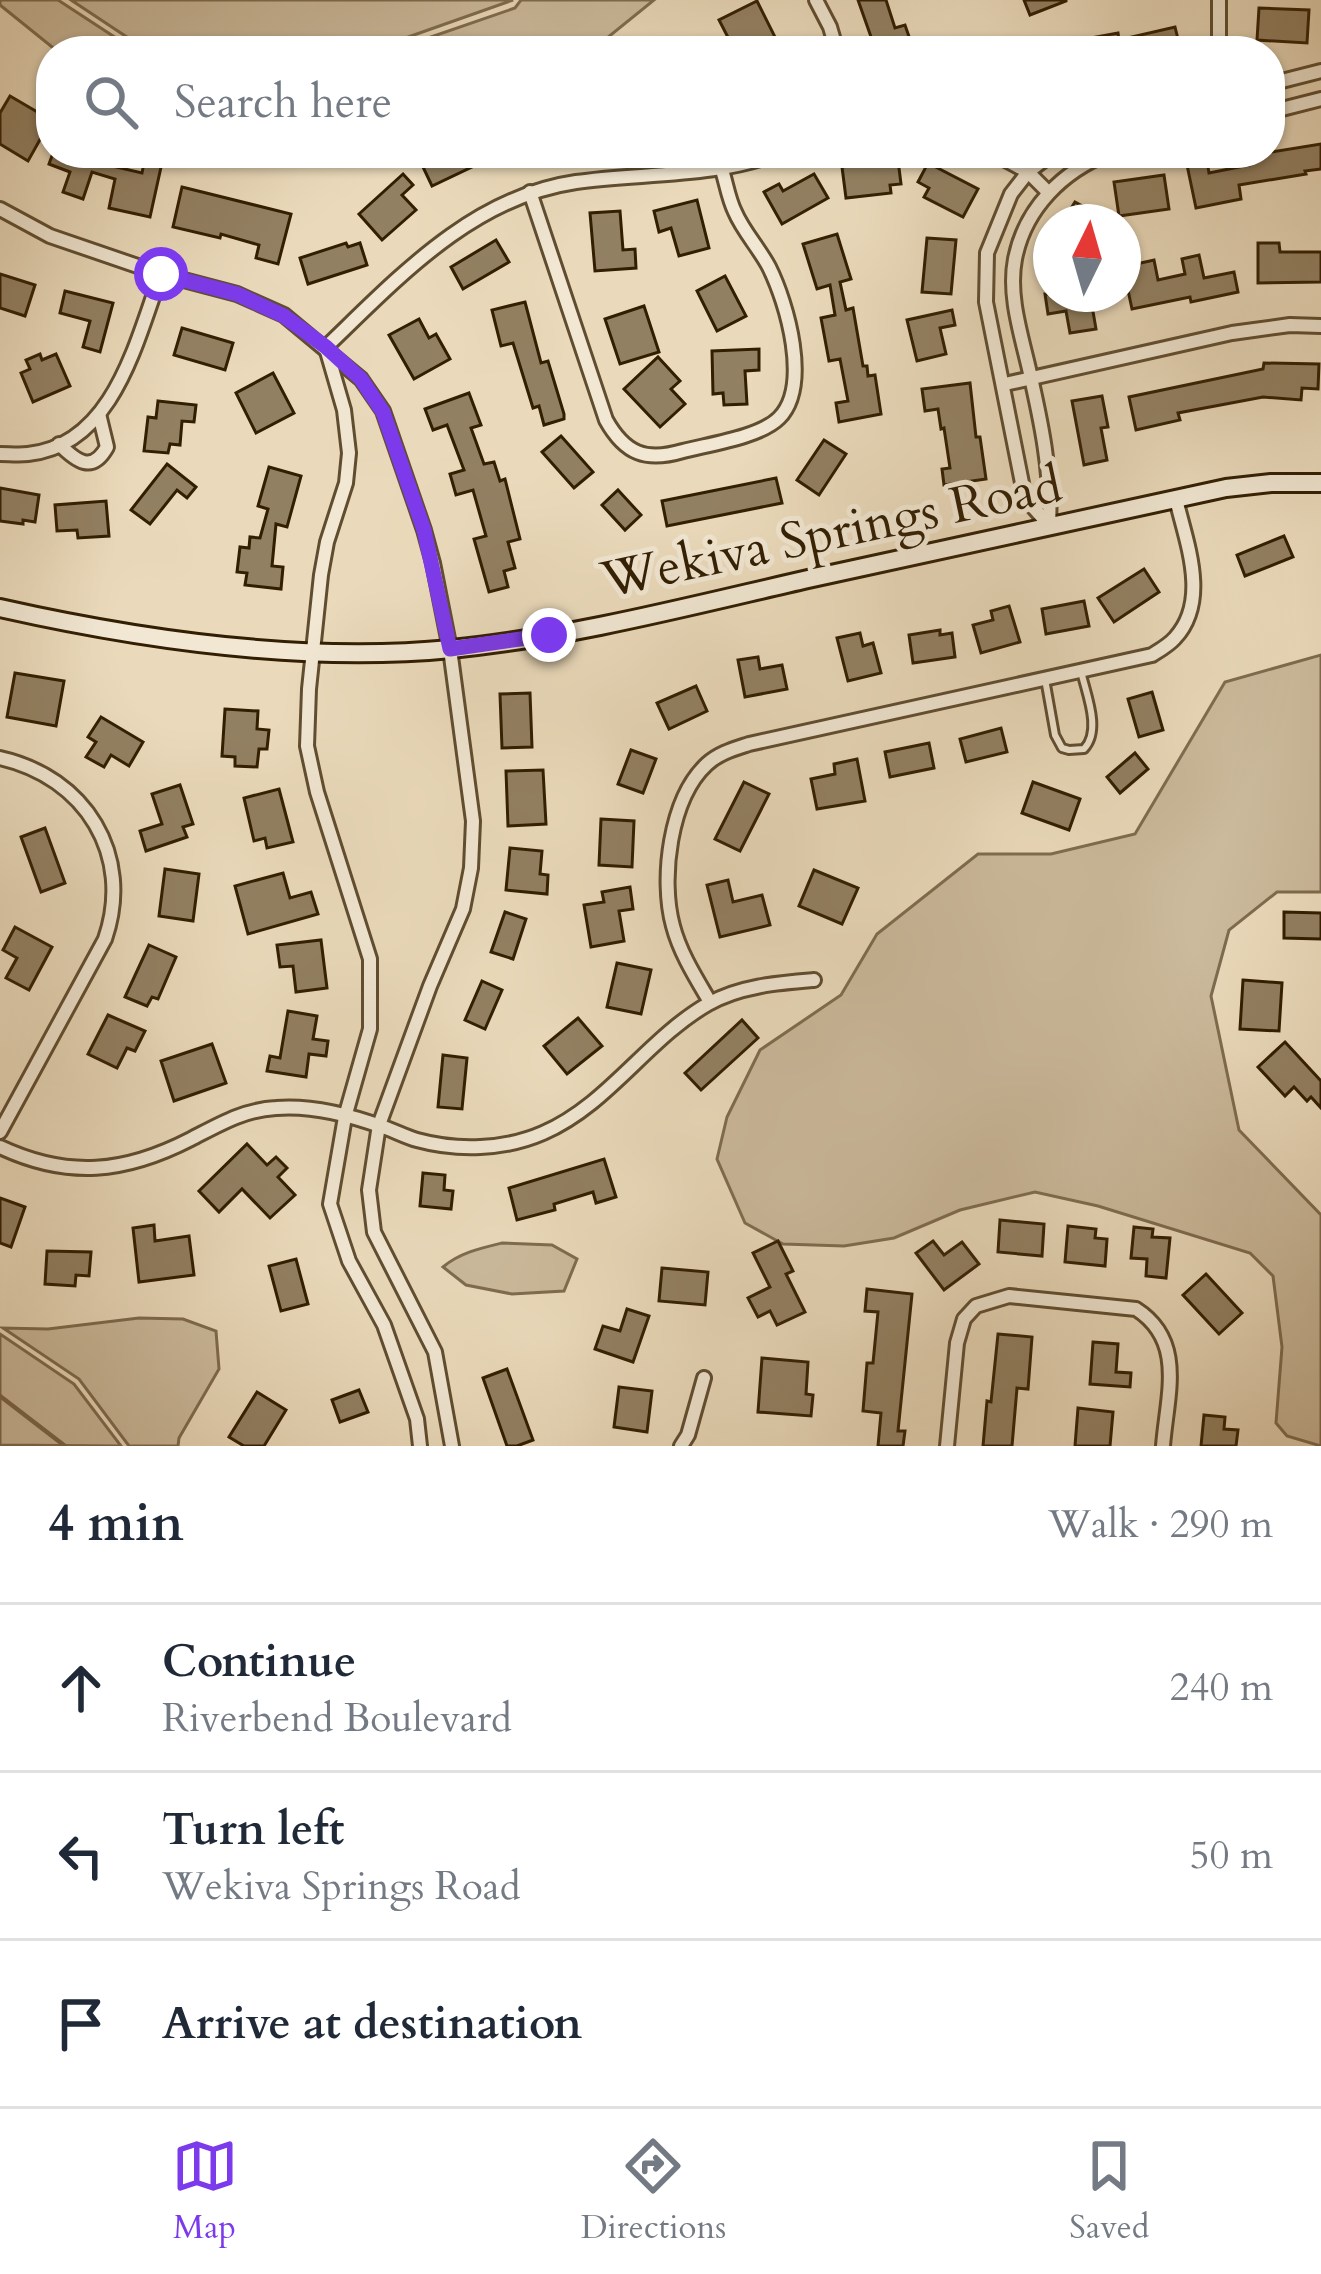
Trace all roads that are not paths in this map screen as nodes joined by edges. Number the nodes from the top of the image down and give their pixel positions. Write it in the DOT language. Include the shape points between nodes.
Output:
graph roads {
  1 [pos="816,0"];
  2 [pos="1219,0"];
  3 [pos="833,36"];
  4 [pos="1219,36"];
  5 [pos="1321,71"];
  6 [pos="1285,80"];
  7 [pos="1321,99"];
  8 [pos="1285,108"];
  9 [pos="711,168"];
  10 [pos="721,168"];
  11 [pos="1021,168"];
  12 [pos="1033,168"];
  13 [pos="1080,168"];
  14 [pos="1028,172"];
  15 [pos="530,192"];
  16 [pos="1048,192"];
  17 [pos="0,209"];
  18 [pos="161,274"];
  19 [pos="1321,326"];
  20 [pos="326,347"];
  21 [pos="1031,378"];
  22 [pos="1004,384"];
  23 [pos="99,414"];
  24 [pos="59,444"];
  25 [pos="0,454"];
  26 [pos="1321,483"];
  27 [pos="1176,499"];
  28 [pos="1049,526"];
  29 [pos="0,608"];
  30 [pos="450,649"];
  31 [pos="314,651"];
  32 [pos="1081,671"];
  33 [pos="1045,679"];
  34 [pos="0,758"];
  35 [pos="814,980"];
  36 [pos="710,1002"];
  37 [pos="345,1117"];
  38 [pos="379,1125"];
  39 [pos="0,1132"];
  40 [pos="0,1147"];
  41 [pos="704,1378"];
  42 [pos="420,1446"];
  43 [pos="452,1446"];
  44 [pos="681,1446"];
  45 [pos="946,1446"];
  46 [pos="1163,1446"];
  1 -- 3 [label="street"];
  2 -- 4 [label="street"];
  5 -- 6 [label="street"];
  7 -- 8 [label="street"];
  9 -- 15 [label="street"];
  10 -- 15 [label="street" via="734,212 780,294 796,384 779,418 762,429 670,455 632,451 606,420"];
  11 -- 14 [label="street"];
  12 -- 14 [label="street"];
  13 -- 16 [label="street"];
  14 -- 16 [label="street"];
  14 -- 22 [label="street" via="1010,194 987,253 986,302"];
  15 -- 20 [label="street" via="450,236"];
  16 -- 21 [label="street" via="1015,258 1014,300"];
  17 -- 18 [label="street" via="50,236"];
  18 -- 20 [label="street" via="253,301"];
  18 -- 23 [label="street" via="121,381"];
  19 -- 21 [label="street" via="1232,333"];
  20 -- 30 [label="street" via="383,412 424,530"];
  20 -- 31 [label="street" via="349,453 321,575"];
  21 -- 22 [label="street"];
  21 -- 28 [label="street" via="1051,486"];
  22 -- 28 [label="street" via="1025,498"];
  23 -- 24 [label="street"];
  23 -- 24 [label="street" via="107,447 97,460 73,458"];
  24 -- 25 [label="street"];
  26 -- 27 [label="main road, Wekiva Springs Road"];
  27 -- 28 [label="main road, Wekiva Springs Road"];
  27 -- 32 [label="street" via="1192,572 1186,621 1152,655"];
  28 -- 30 [label="main road, Wekiva Springs Road" via="549,635"];
  29 -- 31 [label="main road, Wekiva Springs Road" via="181,641"];
  30 -- 31 [label="main road, Wekiva Springs Road"];
  30 -- 38 [label="street" via="473,820 471,868 463,909"];
  31 -- 37 [label="street" via="307,746 370,958 370,1029"];
  32 -- 33 [label="street"];
  32 -- 33 [label="lane" via="1092,724 1084,749 1058,741"];
  33 -- 36 [label="street" via="749,744 704,766 672,836 668,881 672,924"];
  34 -- 39 [label="street" via="56,779 82,804 111,860 114,886 105,939"];
  35 -- 36 [label="street"];
  36 -- 38 [label="street" via="592,1104 543,1133 456,1147"];
  37 -- 38 [label="street"];
  37 -- 40 [label="street" via="310,1108 237,1114 152,1157 82,1170"];
  37 -- 42 [label="street" via="330,1204 384,1325"];
  38 -- 43 [label="street" via="369,1190 374,1232 435,1352"];
  41 -- 44 [label="street"];
  45 -- 46 [label="street" via="964,1319 976,1306 1009,1296 1136,1309 1151,1319 1168,1348"];
}
